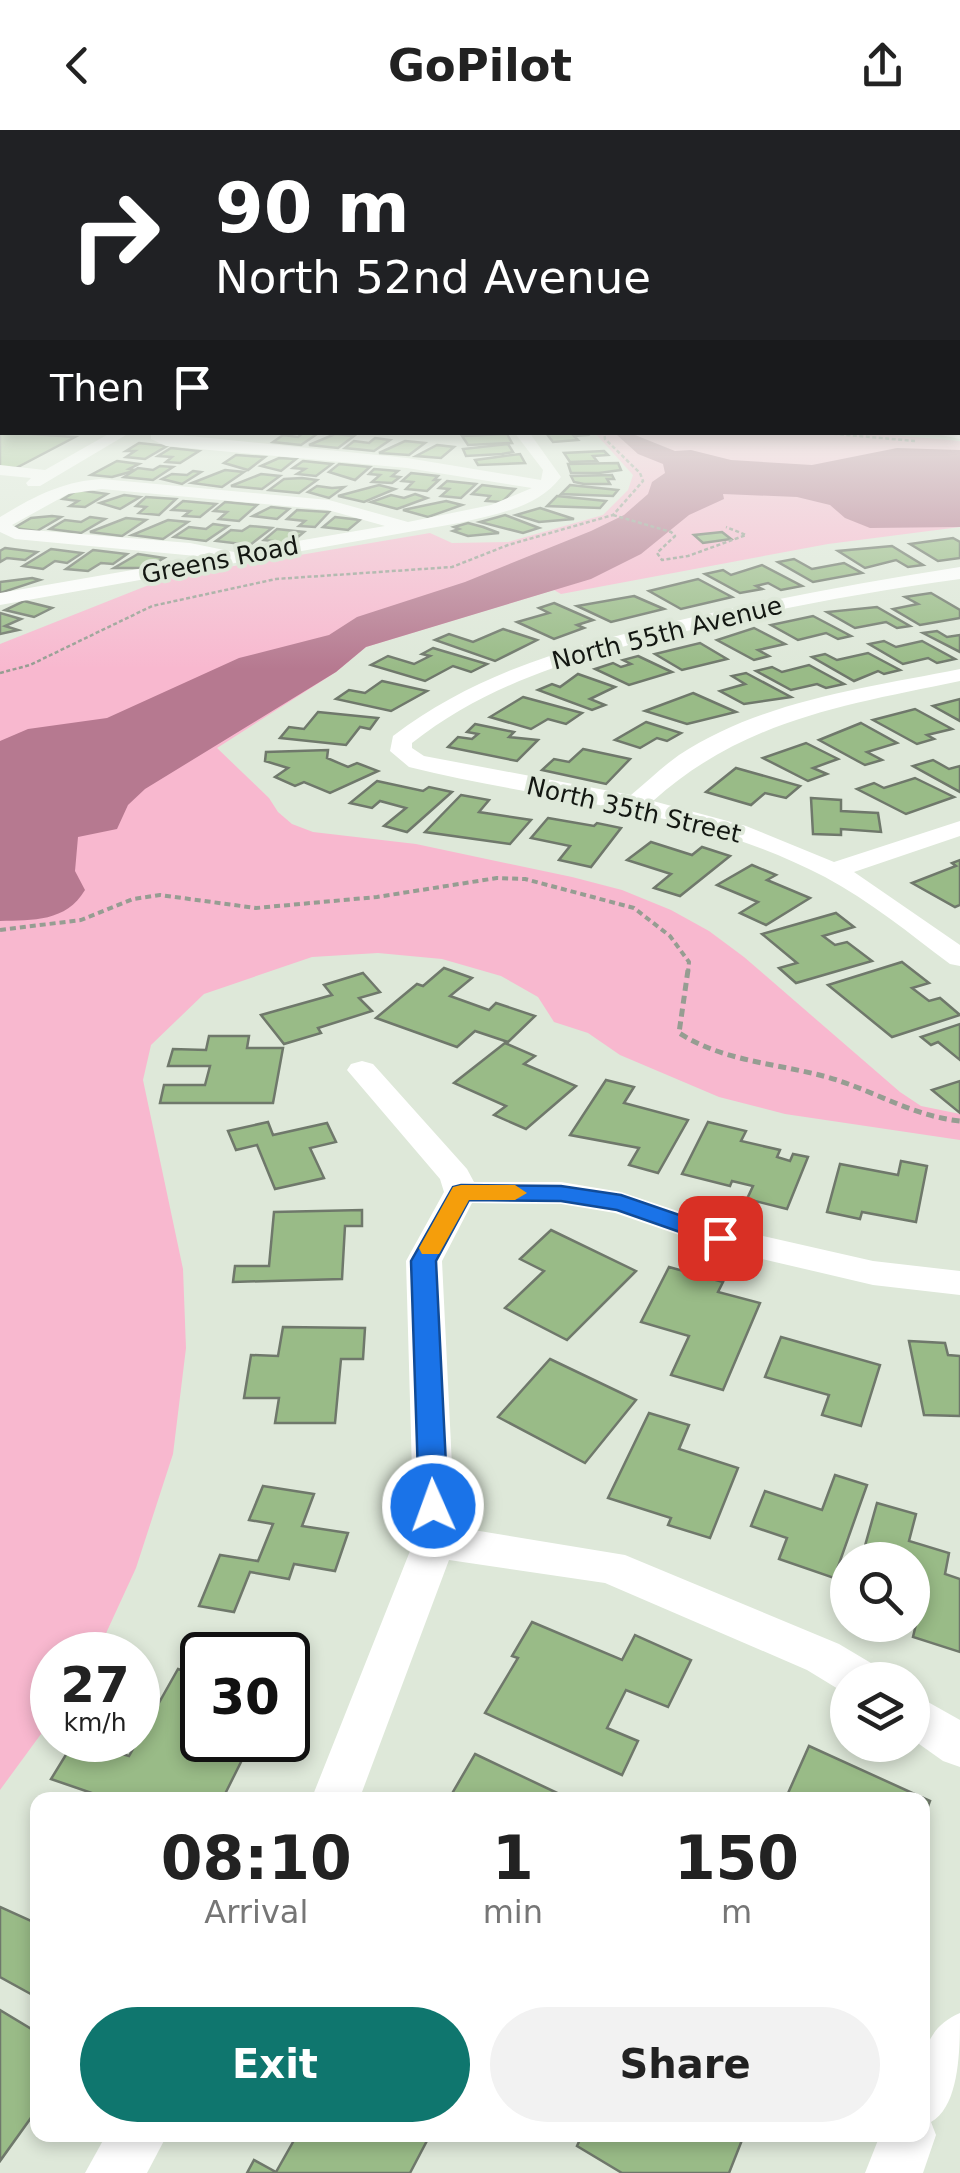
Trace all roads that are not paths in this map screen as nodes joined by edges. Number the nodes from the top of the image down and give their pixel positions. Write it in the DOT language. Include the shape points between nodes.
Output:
graph roads {
  1 [pos="44,478"];
  2 [pos="482,478"];
  3 [pos="551,478"];
  4 [pos="546,486"];
  5 [pos="16,494"];
  6 [pos="404,526"];
  7 [pos="232,557"];
  8 [pos="960,573"];
  9 [pos="0,599"];
  10 [pos="960,675"];
  11 [pos="401,750"];
  12 [pos="634,805"];
  13 [pos="960,828"];
  14 [pos="833,872"];
  15 [pos="960,958"];
  16 [pos="362,1070"];
  17 [pos="461,1192"];
  18 [pos="960,1283"];
  19 [pos="434,1541"];
  20 [pos="831,1662"];
  21 [pos="930,1725"];
  22 [pos="960,1746"];
  23 [pos="339,1792"];
  24 [pos="960,2040"];
  25 [pos="930,2086"];
  26 [pos="134,2142"];
  27 [pos="905,2142"];
  28 [pos="114,2173"];
  29 [pos="894,2173"];
  1 -- 5 [label="street"];
  2 -- 4 [label="street"];
  3 -- 4 [label="street"];
  4 -- 6 [label="street, Greens Road" via="511,504"];
  6 -- 7 [label="street, Greens Road"];
  6 -- 7 [label="street" via="330,505 78,484 46,496 3,527"];
  7 -- 9 [label="street, Greens Road"];
  8 -- 11 [label="street, North 55th Avenue" via="722,616 532,666 421,724 401,741"];
  10 -- 12 [label="street" via="748,729 687,760"];
  11 -- 12 [label="street, North 35th Street" via="417,762"];
  12 -- 14 [label="street, North 35th Street" via="744,834"];
  13 -- 14 [label="street"];
  14 -- 15 [label="street, North 35th Street"];
  16 -- 17 [label="street"];
  17 -- 18 [label="street" via="621,1203 720,1238 873,1273"];
  17 -- 19 [label="street" via="424,1261"];
  19 -- 20 [label="street" via="610,1567"];
  19 -- 23 [label="street"];
  21 -- 22 [label="street"];
  24 -- 25 [label="street"];
  26 -- 28 [label="street"];
  27 -- 29 [label="street"];
}
